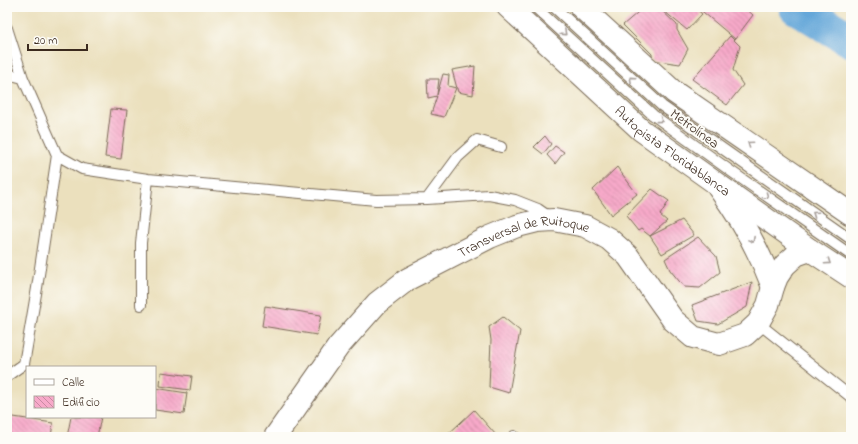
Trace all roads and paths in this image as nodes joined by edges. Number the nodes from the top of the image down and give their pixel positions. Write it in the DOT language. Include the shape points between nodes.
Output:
graph roads {
  1 [pos="508,7"];
  2 [pos="535,7"];
  3 [pos="554,7"];
  4 [pos="581,7"];
  5 [pos="7,28"];
  6 [pos="7,74"];
  7 [pos="23,78"];
  8 [pos="501,147"];
  9 [pos="57,155"];
  10 [pos="148,179"];
  11 [pos="716,184"];
  12 [pos="428,199"];
  13 [pos="851,214"];
  14 [pos="554,220"];
  15 [pos="851,239"];
  16 [pos="810,250"];
  17 [pos="851,254"];
  18 [pos="851,277"];
  19 [pos="773,287"];
  20 [pos="141,306"];
  21 [pos="758,323"];
  22 [pos="26,365"];
  23 [pos="7,376"];
  24 [pos="851,397"];
  25 [pos="275,437"];
  1 -- 11 [label="main road, Autopista Floridablanca" via="641,130"];
  2 -- 17 [label="lane, Metrolínea, one-way" via="653,115"];
  15 -- 3 [label="lane, Metrolínea, one-way" via="662,106"];
  13 -- 4 [label="main road, one-way" via="674,92"];
  5 -- 7 [label="lane"];
  6 -- 7 [label="lane"];
  7 -- 9 [label="lane"];
  8 -- 12 [label="lane" via="477,140 458,157"];
  9 -- 10 [label="lane" via="82,169"];
  9 -- 22 [label="lane"];
  10 -- 12 [label="lane" via="376,200"];
  10 -- 20 [label="lane" via="141,243"];
  11 -- 16 [label="main road, Autopista Floridablanca"];
  11 -- 19 [label="main road, one-way" via="750,236 765,264"];
  12 -- 14 [label="lane" via="489,195 515,200 538,209"];
  14 -- 21 [label="main road, Transversal de Ruitoque" via="585,226 610,239 628,256 673,320 693,337 719,344 745,335"];
  14 -- 25 [label="main road, Transversal de Ruitoque" via="517,226 490,237 408,279 377,303 338,347"];
  16 -- 18 [label="main road, Autopista Floridablanca, one-way"];
  16 -- 19 [label="main road, Transversal de Ruitoque" via="796,255 785,265"];
  19 -- 21 [label="main road, Transversal de Ruitoque" via="768,305"];
  21 -- 24 [label="lane"];
  22 -- 23 [label="lane"];
}
